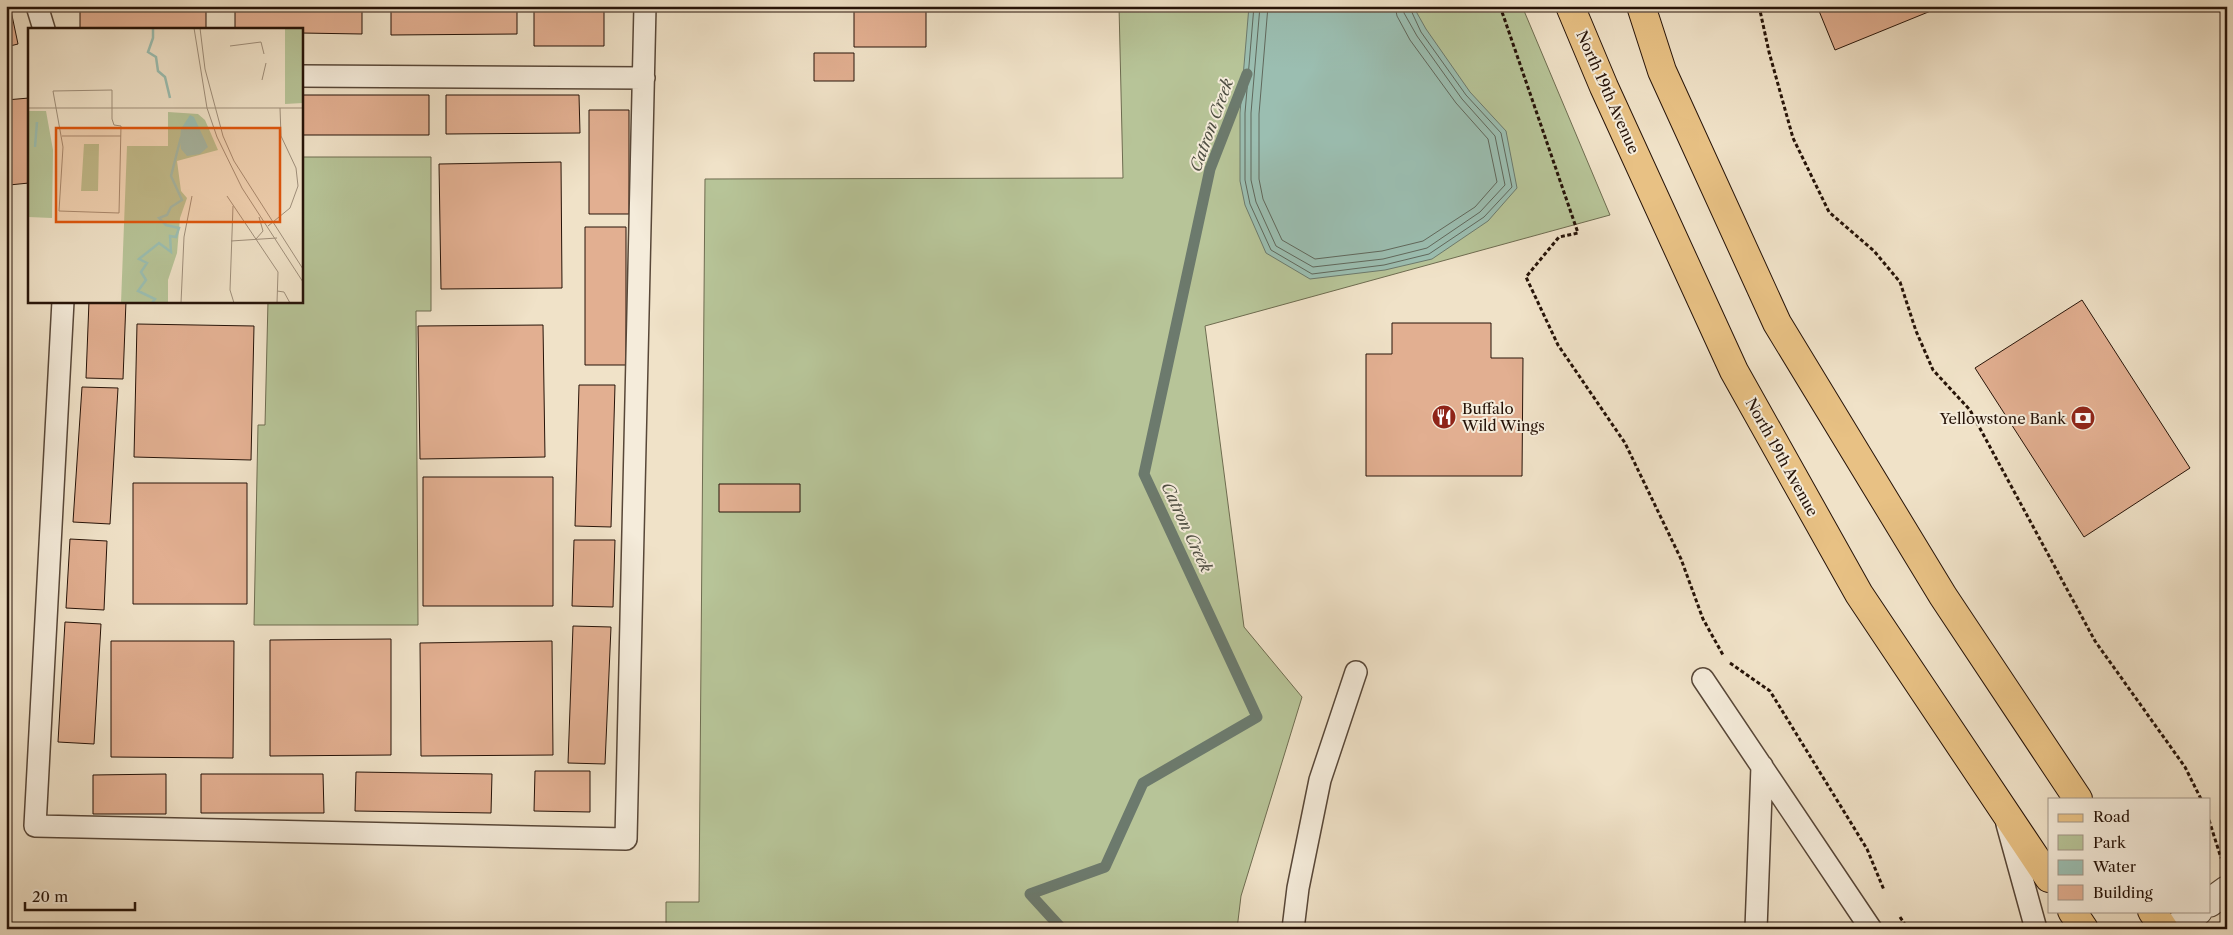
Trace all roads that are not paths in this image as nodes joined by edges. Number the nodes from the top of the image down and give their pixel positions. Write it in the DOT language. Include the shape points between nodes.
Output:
graph roads {
  1 [pos="37,6"];
  2 [pos="645,6"];
  3 [pos="1570,6"];
  4 [pos="1641,6"];
  5 [pos="44,28"];
  6 [pos="302,76"];
  7 [pos="644,78"];
  8 [pos="63,302"];
  9 [pos="1356,672"];
  10 [pos="1703,678"];
  11 [pos="1762,766"];
  12 [pos="2077,798"];
  13 [pos="2004,812"];
  14 [pos="2048,877"];
  15 [pos="2227,890"];
  16 [pos="2210,902"];
  17 [pos="2073,912"];
  18 [pos="2153,912"];
  19 [pos="2197,912"];
  20 [pos="1293,929"];
  21 [pos="1756,929"];
  22 [pos="1871,929"];
  23 [pos="2036,929"];
  24 [pos="2084,929"];
  25 [pos="2164,929"];
  26 [pos="2174,929"];
  1 -- 5 [label="lane"];
  2 -- 7 [label="lane"];
  3 -- 13 [label="main road, North 19th Avenue" via="1734,371 1858,594"];
  4 -- 12 [label="main road" via="1662,71 1777,323 1943,596"];
  6 -- 7 [label="lane"];
  7 -- 8 [label="lane" via="626,839 34,826"];
  9 -- 20 [label="lane" via="1320,780"];
  10 -- 11 [label="lane"];
  11 -- 21 [label="lane"];
  11 -- 22 [label="lane"];
  13 -- 14 [label="main road, North 19th Avenue"];
  13 -- 23 [label="lane"];
  15 -- 16 [label="street"];
  17 -- 24 [label="main road"];
  18 -- 25 [label="main road"];
  19 -- 26 [label="street"];
}
